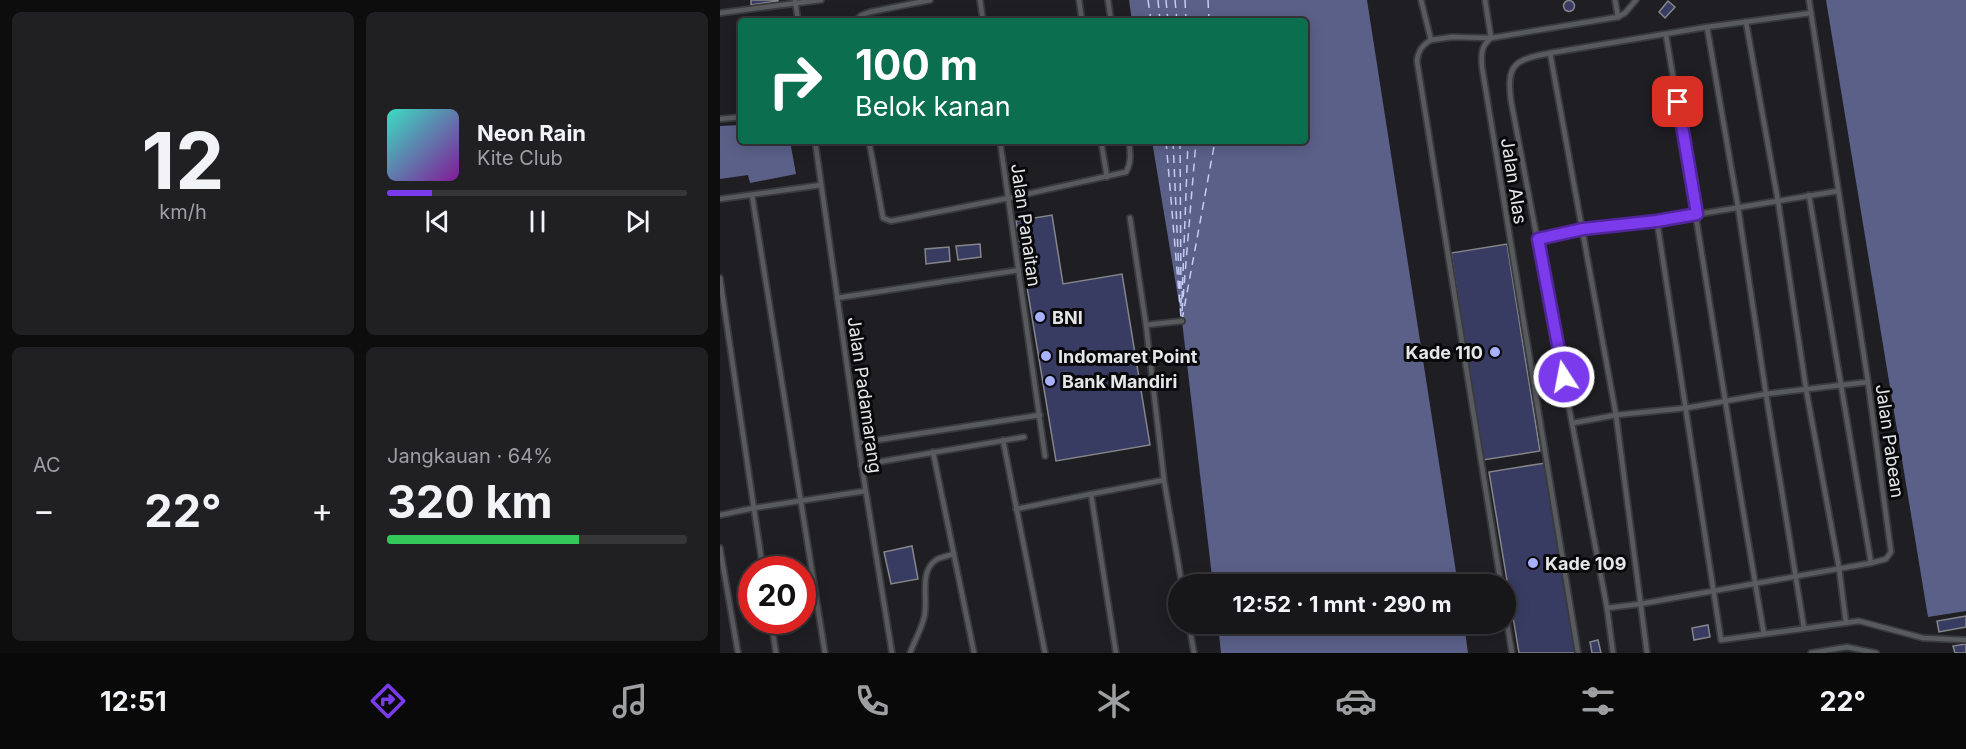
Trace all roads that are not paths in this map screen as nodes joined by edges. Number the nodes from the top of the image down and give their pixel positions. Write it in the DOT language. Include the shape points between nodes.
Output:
graph roads {
  1 [pos="820,0"];
  2 [pos="930,0"];
  3 [pos="980,0"];
  4 [pos="1079,0"];
  5 [pos="1108,0"];
  6 [pos="1421,0"];
  7 [pos="1485,0"];
  8 [pos="1615,0"];
  9 [pos="1636,0"];
  10 [pos="1809,0"];
  11 [pos="795,2"];
  12 [pos="720,13"];
  13 [pos="1811,13"];
  14 [pos="1618,17"];
  15 [pos="798,18"];
  16 [pos="858,18"];
  17 [pos="983,18"];
  18 [pos="1082,18"];
  19 [pos="1111,18"];
  20 [pos="1746,22"];
  21 [pos="1707,27"];
  22 [pos="1666,34"];
  23 [pos="1491,38"];
  24 [pos="1431,40"];
  25 [pos="1550,53"];
  26 [pos="738,117"];
  27 [pos="720,119"];
  28 [pos="815,144"];
  29 [pos="870,144"];
  30 [pos="1000,144"];
  31 [pos="1102,144"];
  32 [pos="1129,144"];
  33 [pos="1107,177"];
  34 [pos="821,185"];
  35 [pos="1838,190"];
  36 [pos="752,195"];
  37 [pos="1809,195"];
  38 [pos="1009,198"];
  39 [pos="720,199"];
  40 [pos="1778,201"];
  41 [pos="1738,207"];
  42 [pos="1697,214"];
  43 [pos="1130,218"];
  44 [pos="1657,221"];
  45 [pos="1583,229"];
  46 [pos="1538,239"];
  47 [pos="1018,270"];
  48 [pos="720,278"];
  49 [pos="837,298"];
  50 [pos="1182,321"];
  51 [pos="1146,325"];
  52 [pos="1868,382"];
  53 [pos="1840,384"];
  54 [pos="1806,389"];
  55 [pos="1766,394"];
  56 [pos="1724,401"];
  57 [pos="1686,408"];
  58 [pos="1040,415"];
  59 [pos="1616,415"];
  60 [pos="1573,423"];
  61 [pos="1024,437"];
  62 [pos="1003,440"];
  63 [pos="858,443"];
  64 [pos="933,452"];
  65 [pos="1045,456"];
  66 [pos="861,465"];
  67 [pos="1164,480"];
  68 [pos="865,491"];
  69 [pos="1091,494"];
  70 [pos="801,501"];
  71 [pos="754,508"];
  72 [pos="1016,509"];
  73 [pos="720,515"];
  74 [pos="720,548"];
  75 [pos="954,554"];
  76 [pos="761,556"];
  77 [pos="1871,563"];
  78 [pos="1839,567"];
  79 [pos="1180,574"];
  80 [pos="1499,574"];
  81 [pos="1796,575"];
  82 [pos="1755,583"];
  83 [pos="1713,590"];
  84 [pos="1640,604"];
  85 [pos="1606,608"];
  86 [pos="1846,623"];
  87 [pos="1804,628"];
  88 [pos="773,634"];
  89 [pos="1191,634"];
  90 [pos="1509,634"];
  91 [pos="1764,634"];
  92 [pos="1966,640"];
  93 [pos="738,653"];
  94 [pos="776,653"];
  95 [pos="825,653"];
  96 [pos="892,653"];
  97 [pos="910,653"];
  98 [pos="974,653"];
  99 [pos="1045,653"];
  100 [pos="1116,653"];
  101 [pos="1194,653"];
  102 [pos="1512,653"];
  103 [pos="1578,653"];
  104 [pos="1613,653"];
  105 [pos="1647,653"];
  106 [pos="1811,653"];
  107 [pos="1876,653"];
  1 -- 11 [label="lane"];
  2 -- 16 [label="lane" via="870,12"];
  3 -- 17 [label="lane"];
  4 -- 18 [label="lane"];
  5 -- 19 [label="lane"];
  6 -- 24 [label="lane"];
  7 -- 23 [label="lane, Jalan Alas"];
  8 -- 14 [label="lane"];
  9 -- 14 [label="lane"];
  10 -- 13 [label="lane, Jalan Pabean"];
  11 -- 12 [label="lane"];
  11 -- 15 [label="lane"];
  13 -- 20 [label="lane"];
  13 -- 35 [label="lane, Jalan Pabean"];
  14 -- 23 [label="lane"];
  20 -- 21 [label="lane"];
  20 -- 40 [label="lane"];
  21 -- 22 [label="lane"];
  21 -- 41 [label="lane"];
  22 -- 25 [label="lane"];
  22 -- 42 [label="lane"];
  23 -- 24 [label="lane"];
  23 -- 103 [label="lane, Jalan Alas" via="1484,44 1482,67"];
  24 -- 80 [label="lane" via="1422,47 1417,61"];
  25 -- 45 [label="lane"];
  25 -- 46 [label="lane" via="1516,63 1509,86"];
  26 -- 27 [label="lane"];
  28 -- 34 [label="lane, Jalan Padamarang"];
  29 -- 38 [label="lane" via="883,218 891,221"];
  30 -- 38 [label="lane, Jalan Panaitan"];
  31 -- 33 [label="lane"];
  32 -- 33 [label="lane" via="1126,172"];
  33 -- 38 [label="lane"];
  34 -- 36 [label="lane"];
  34 -- 49 [label="lane, Jalan Padamarang"];
  35 -- 37 [label="lane"];
  35 -- 52 [label="lane, Jalan Pabean"];
  36 -- 39 [label="lane"];
  36 -- 70 [label="lane"];
  37 -- 40 [label="lane"];
  37 -- 53 [label="lane"];
  38 -- 47 [label="lane, Jalan Panaitan"];
  40 -- 41 [label="lane"];
  40 -- 54 [label="lane"];
  41 -- 42 [label="lane"];
  41 -- 55 [label="lane"];
  42 -- 44 [label="lane"];
  42 -- 56 [label="lane"];
  43 -- 51 [label="lane"];
  44 -- 45 [label="lane"];
  44 -- 57 [label="lane"];
  45 -- 46 [label="lane"];
  45 -- 59 [label="lane"];
  46 -- 60 [label="lane"];
  47 -- 49 [label="lane"];
  47 -- 58 [label="lane, Jalan Panaitan"];
  48 -- 71 [label="lane"];
  49 -- 63 [label="lane, Jalan Padamarang"];
  50 -- 51 [label="lane"];
  51 -- 67 [label="lane"];
  52 -- 53 [label="lane"];
  52 -- 77 [label="lane, Jalan Pabean" via="1891,552 1886,559"];
  53 -- 54 [label="lane"];
  53 -- 77 [label="lane"];
  54 -- 55 [label="lane"];
  54 -- 78 [label="lane"];
  55 -- 56 [label="lane"];
  55 -- 81 [label="lane"];
  56 -- 57 [label="lane"];
  56 -- 82 [label="lane"];
  57 -- 59 [label="lane"];
  57 -- 83 [label="lane"];
  58 -- 63 [label="lane"];
  58 -- 65 [label="lane, Jalan Panaitan"];
  59 -- 60 [label="lane"];
  59 -- 84 [label="lane"];
  60 -- 85 [label="lane"];
  61 -- 62 [label="lane"];
  62 -- 64 [label="lane"];
  62 -- 72 [label="lane"];
  63 -- 66 [label="lane, Jalan Padamarang"];
  64 -- 66 [label="lane"];
  64 -- 75 [label="lane"];
  66 -- 68 [label="lane, Jalan Padamarang"];
  67 -- 69 [label="lane"];
  67 -- 79 [label="lane"];
  68 -- 70 [label="lane"];
  68 -- 96 [label="lane, Jalan Padamarang"];
  69 -- 72 [label="lane"];
  69 -- 100 [label="lane"];
  70 -- 71 [label="lane"];
  70 -- 95 [label="lane"];
  71 -- 73 [label="lane"];
  71 -- 76 [label="lane"];
  72 -- 99 [label="lane"];
  74 -- 93 [label="lane"];
  75 -- 97 [label="lane" via="936,559 928,568 924,619"];
  75 -- 98 [label="lane"];
  77 -- 78 [label="lane"];
  78 -- 81 [label="lane"];
  78 -- 86 [label="lane"];
  81 -- 82 [label="lane"];
  81 -- 87 [label="lane"];
  82 -- 83 [label="lane"];
  82 -- 91 [label="lane"];
  83 -- 84 [label="lane"];
  83 -- 91 [label="lane" via="1721,640"];
  84 -- 85 [label="lane"];
  84 -- 105 [label="lane"];
  85 -- 104 [label="lane"];
  86 -- 87 [label="lane"];
  86 -- 92 [label="lane" via="1859,621 1923,638"];
  87 -- 91 [label="lane"];
  88 -- 94 [label="lane"];
  89 -- 101 [label="lane"];
  90 -- 102 [label="lane"];
  106 -- 107 [label="lane" via="1847,647"];
}
